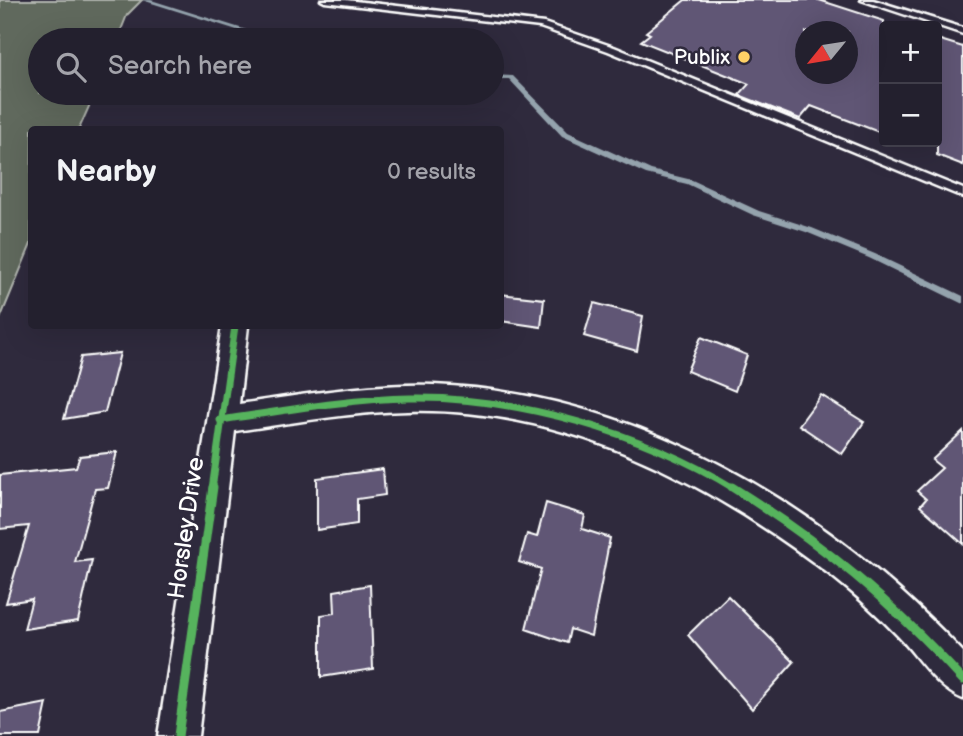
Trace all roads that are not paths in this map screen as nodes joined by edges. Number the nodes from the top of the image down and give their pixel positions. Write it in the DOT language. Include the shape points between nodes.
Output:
graph roads {
  1 [pos="325,0"];
  2 [pos="865,0"];
  3 [pos="963,31"];
  4 [pos="963,193"];
  5 [pos="235,329"];
  6 [pos="220,420"];
  7 [pos="963,680"];
  8 [pos="177,736"];
  1 -- 4 [label="lane" via="541,25 611,49"];
  2 -- 3 [label="lane"];
  5 -- 6 [label="street, Horsley Drive"];
  6 -- 7 [label="street" via="434,398 527,407 601,427 670,454 735,488 818,544 888,604"];
  6 -- 8 [label="street, Horsley Drive"];
}
